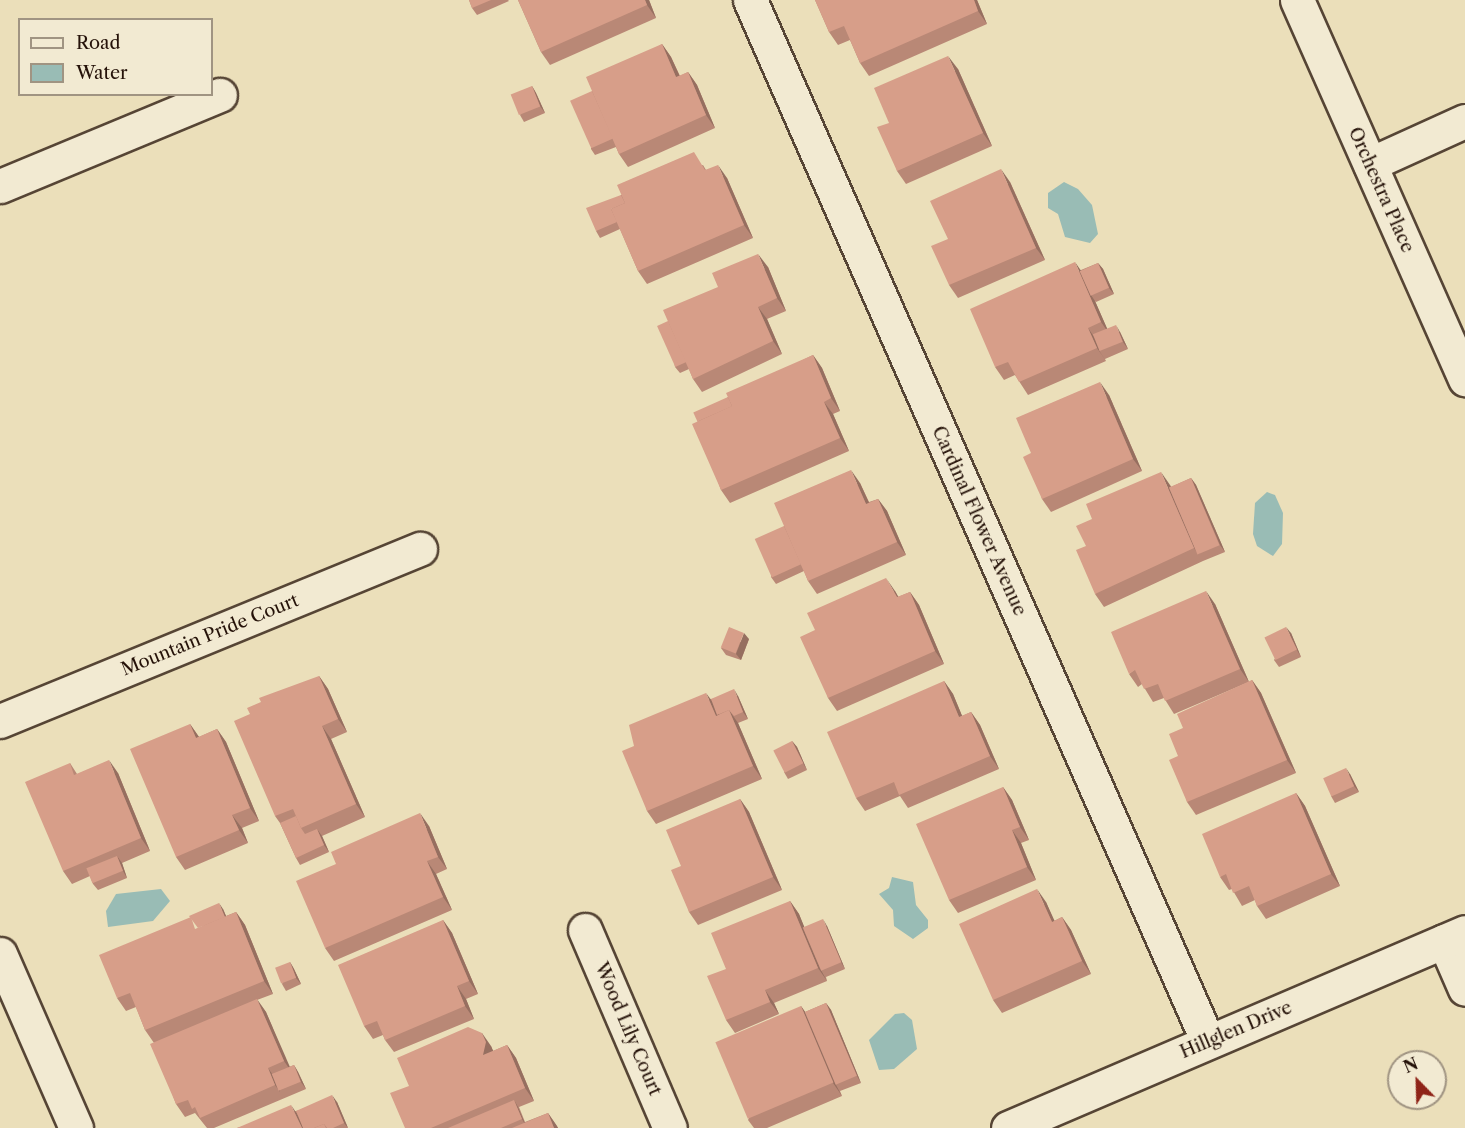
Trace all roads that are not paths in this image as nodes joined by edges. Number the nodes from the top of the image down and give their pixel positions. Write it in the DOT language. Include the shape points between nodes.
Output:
graph roads {
  1 [pos="750,0"];
  2 [pos="1297,0"];
  3 [pos="220,95"];
  4 [pos="1465,121"];
  5 [pos="1370,164"];
  6 [pos="0,186"];
  7 [pos="1465,379"];
  8 [pos="420,549"];
  9 [pos="0,721"];
  10 [pos="585,930"];
  11 [pos="1455,937"];
  12 [pos="0,954"];
  13 [pos="1465,989"];
  14 [pos="1208,1042"];
  15 [pos="76,1128"];
  16 [pos="670,1128"];
  17 [pos="1008,1128"];
  1 -- 14 [label="street, Cardinal Flower Avenue"];
  2 -- 5 [label="street, Orchestra Place"];
  3 -- 6 [label="street"];
  4 -- 5 [label="street"];
  5 -- 7 [label="street, Orchestra Place"];
  8 -- 9 [label="street, Mountain Pride Court"];
  10 -- 16 [label="street, Wood Lily Court"];
  11 -- 13 [label="street"];
  11 -- 14 [label="street, Hillglen Drive"];
  12 -- 15 [label="street"];
  14 -- 17 [label="street, Hillglen Drive"];
}
